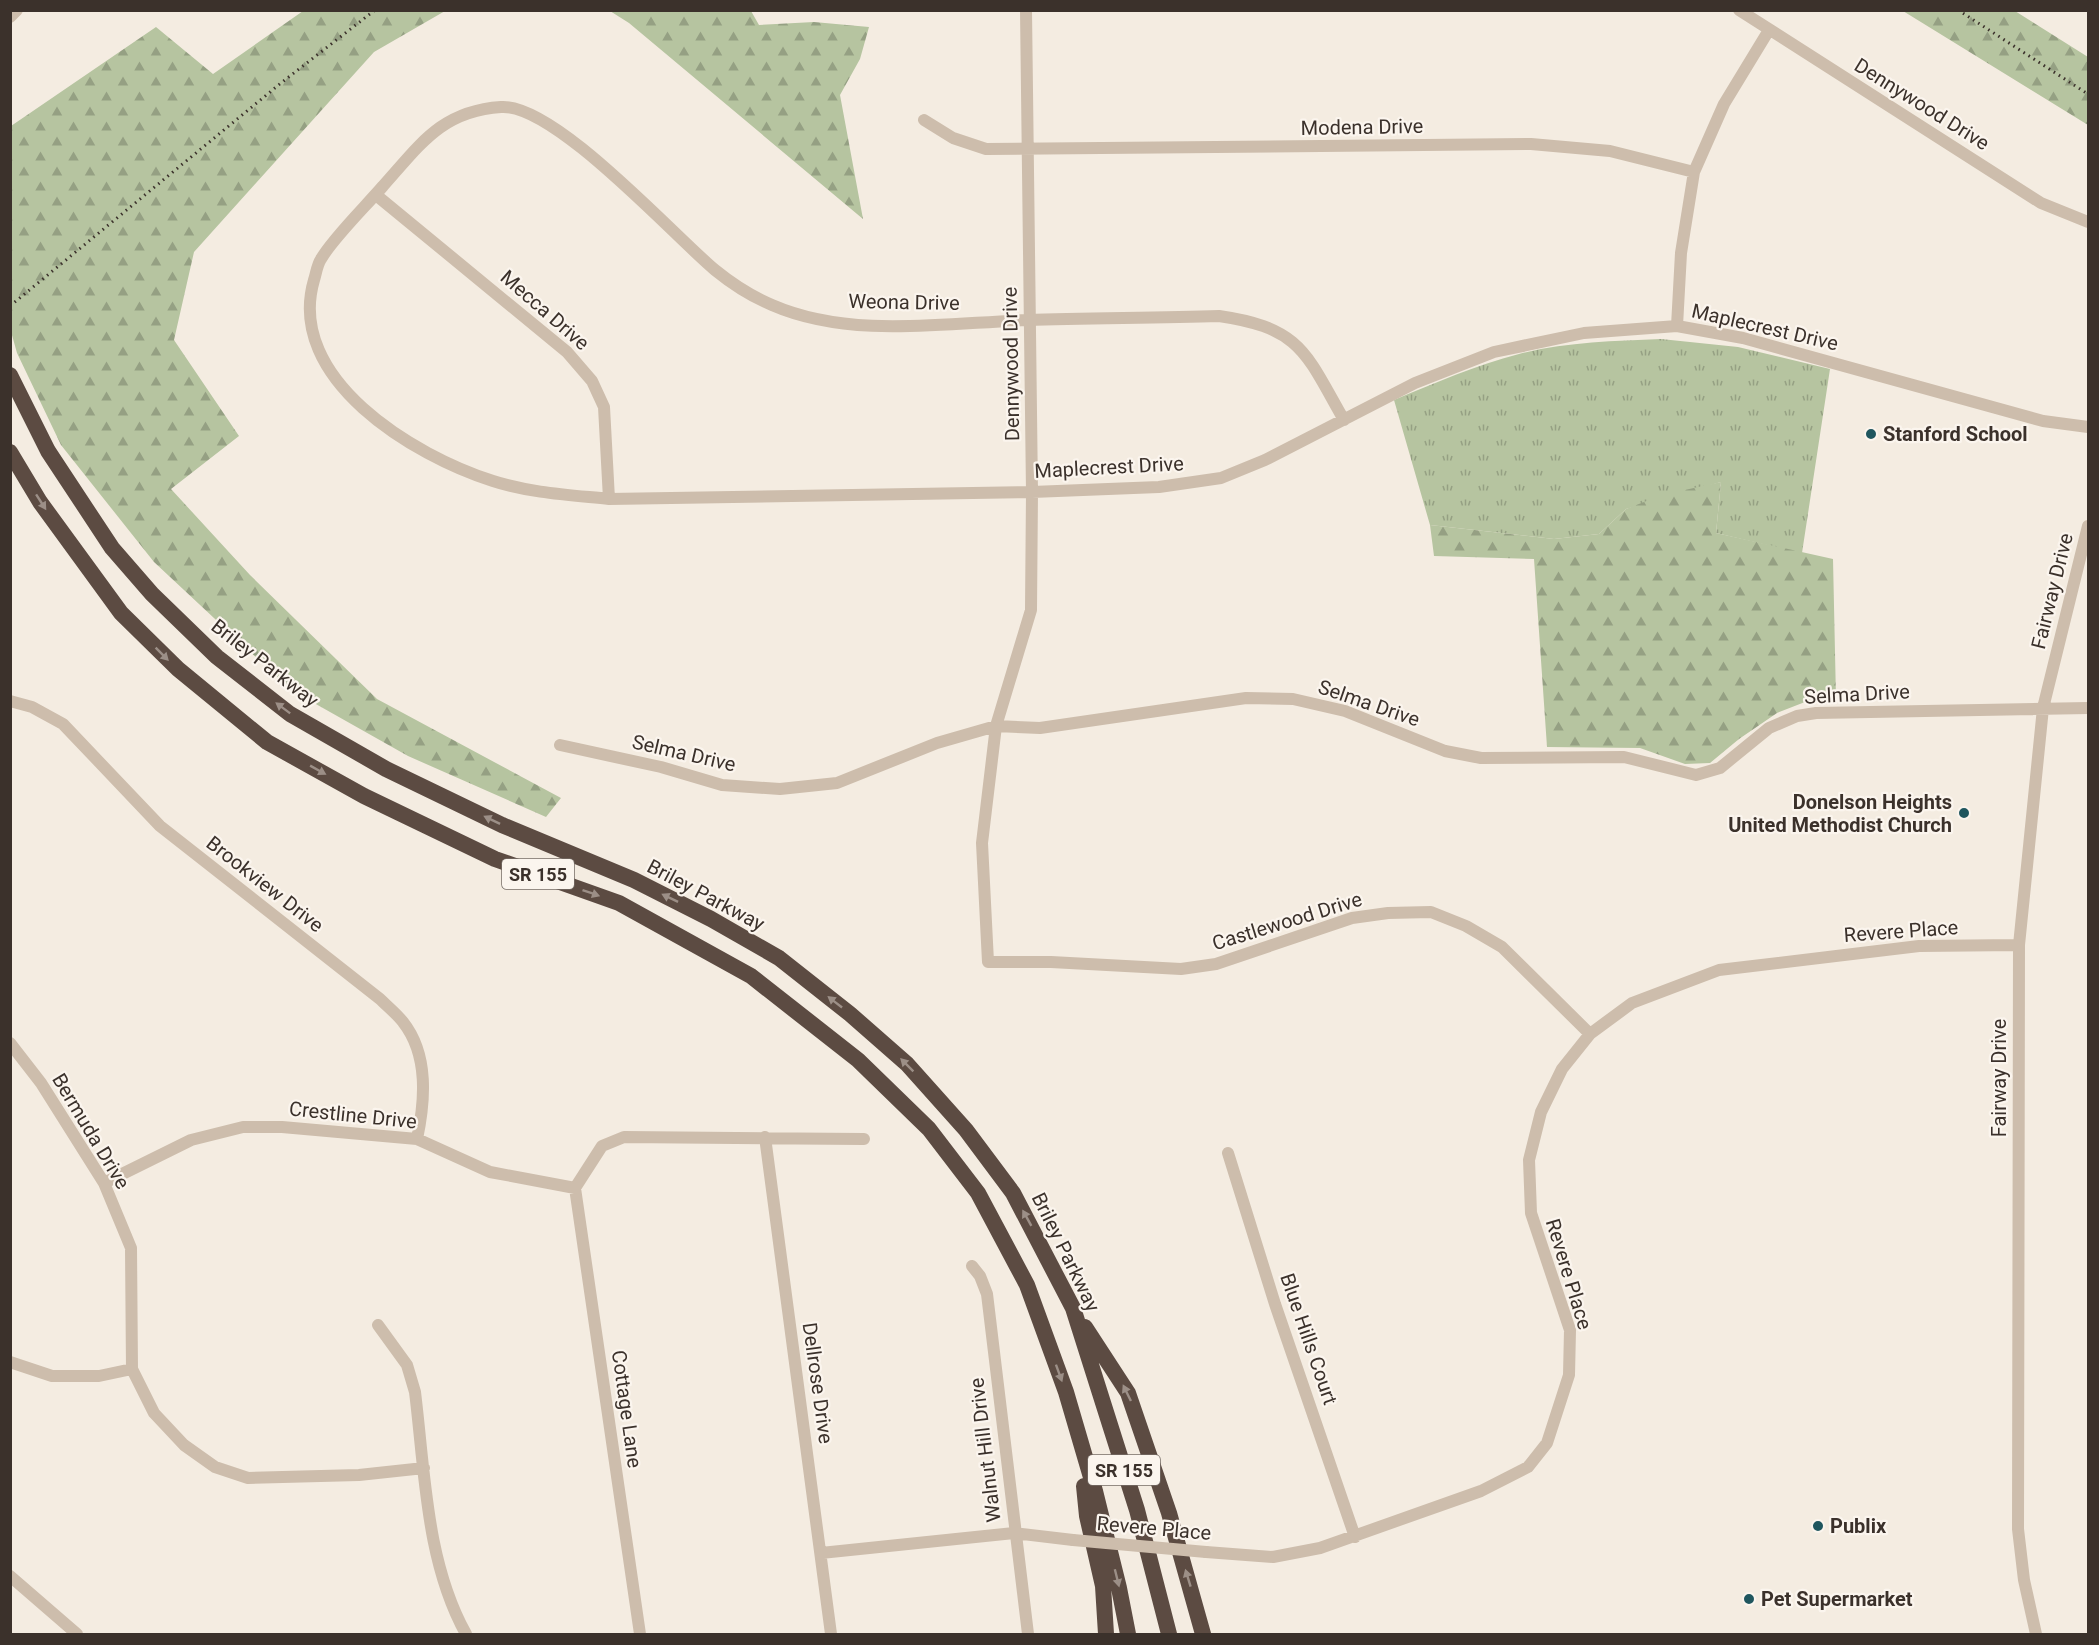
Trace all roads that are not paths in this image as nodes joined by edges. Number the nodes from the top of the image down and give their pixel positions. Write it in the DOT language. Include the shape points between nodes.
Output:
graph roads {
  1 [pos="17,10"];
  2 [pos="1026,10"];
  3 [pos="1739,10"];
  4 [pos="10,17"];
  5 [pos="1769,30"];
  6 [pos="924,120"];
  7 [pos="1027,151"];
  8 [pos="1694,172"];
  9 [pos="376,195"];
  10 [pos="2088,222"];
  11 [pos="1031,320"];
  12 [pos="1677,326"];
  13 [pos="10,375"];
  14 [pos="1344,420"];
  15 [pos="2088,427"];
  16 [pos="10,452"];
  17 [pos="1032,492"];
  18 [pos="609,499"];
  19 [pos="2088,526"];
  20 [pos="10,701"];
  21 [pos="2043,708"];
  22 [pos="2088,708"];
  23 [pos="996,726"];
  24 [pos="560,745"];
  25 [pos="2019,945"];
  26 [pos="988,962"];
  27 [pos="1590,1034"];
  28 [pos="10,1043"];
  29 [pos="765,1137"];
  30 [pos="417,1139"];
  31 [pos="864,1139"];
  32 [pos="1228,1153"];
  33 [pos="104,1183"];
  34 [pos="575,1188"];
  35 [pos="972,1266"];
  36 [pos="1073,1308"];
  37 [pos="378,1325"];
  38 [pos="10,1362"];
  39 [pos="132,1369"];
  40 [pos="1080,1440"];
  41 [pos="424,1468"];
  42 [pos="1014,1533"];
  43 [pos="1356,1537"];
  44 [pos="821,1553"];
  45 [pos="10,1576"];
  46 [pos="77,1635"];
  47 [pos="466,1635"];
  48 [pos="640,1635"];
  49 [pos="831,1635"];
  50 [pos="1028,1635"];
  51 [pos="1106,1635"];
  52 [pos="1128,1635"];
  53 [pos="1169,1635"];
  54 [pos="1203,1635"];
  55 [pos="2036,1635"];
  1 -- 4 [label="street"];
  2 -- 7 [label="street, Dennywood Drive"];
  3 -- 5 [label="street, Dennywood Drive"];
  5 -- 8 [label="street" via="1724,104"];
  5 -- 10 [label="street, Dennywood Drive" via="2041,202"];
  6 -- 7 [label="street, Modena Drive" via="953,138 986,149"];
  7 -- 8 [label="street, Modena Drive" via="1531,144 1610,151"];
  7 -- 11 [label="street, Dennywood Drive"];
  8 -- 12 [label="street" via="1681,253"];
  9 -- 11 [label="street, Weona Drive" via="434,129 468,112 505,106 529,112 567,137 717,272 769,304 810,318 887,326"];
  9 -- 18 [label="street, Mecca Drive" via="567,351 592,381 604,407"];
  9 -- 18 [label="street, Maplecrest Drive" via="320,260 309,298 312,334 335,379 374,419 441,462 496,482 555,494"];
  11 -- 14 [label="street, Weona Drive" via="1220,316 1250,321 1284,334 1305,352"];
  11 -- 17 [label="street, Dennywood Drive"];
  12 -- 14 [label="street, Maplecrest Drive" via="1584,333 1494,352 1415,382"];
  12 -- 15 [label="street, Maplecrest Drive" via="1743,338 2043,421"];
  36 -- 13 [label="highway, Briley Parkway / SR 155, one-way" via="1013,1193 966,1130 907,1064 779,958 634,880 502,825 386,770 290,714 217,657 152,594 112,548 48,451"];
  14 -- 17 [label="street, Maplecrest Drive" via="1221,478 1159,487"];
  16 -- 40 [label="highway, SR 155, one-way" via="40,502 122,613 178,669 267,742 364,796 495,859 619,903 751,976 858,1060 929,1129 978,1193 1028,1286"];
  17 -- 18 [label="street, Maplecrest Drive"];
  17 -- 23 [label="street, Dennywood Drive" via="1031,610"];
  19 -- 21 [label="street, Fairway Drive"];
  20 -- 30 [label="street, Brookview Drive" via="32,707 63,724 160,826 380,999 404,1023 418,1051 423,1080 423,1112"];
  21 -- 22 [label="street, Selma Drive"];
  21 -- 23 [label="street, Selma Drive" via="1816,712 1769,728 1720,768 1696,775 1624,757 1481,758 1445,751 1345,711 1293,699 1246,698 1040,728"];
  21 -- 25 [label="street, Fairway Drive"];
  23 -- 24 [label="street, Selma Drive" via="937,743 837,783 780,789 722,784"];
  23 -- 26 [label="street, Dennywood Drive" via="982,843"];
  25 -- 27 [label="street, Revere Place" via="1919,946 1719,970 1632,1004"];
  25 -- 55 [label="street, Fairway Drive" via="2018,1529"];
  26 -- 27 [label="street, Castlewood Drive" via="1181,969 1216,964 1352,918 1431,912 1502,947"];
  27 -- 43 [label="street, Revere Place" via="1562,1069 1541,1112 1529,1160 1531,1213 1570,1330 1569,1375 1547,1443 1528,1467 1481,1491"];
  28 -- 33 [label="street, Bermuda Drive" via="41,1083"];
  29 -- 31 [label="street"];
  29 -- 34 [label="street" via="624,1137 602,1146"];
  29 -- 44 [label="street, Dellrose Drive"];
  30 -- 33 [label="street, Crestline Drive" via="243,1127 191,1140"];
  30 -- 34 [label="street, Crestline Drive" via="490,1172"];
  32 -- 43 [label="street, Blue Hills Court" via="1275,1304"];
  33 -- 39 [label="street, Bermuda Drive" via="131,1248"];
  34 -- 48 [label="street, Cottage Lane"];
  35 -- 42 [label="street, Walnut Hill Drive" via="987,1294"];
  36 -- 53 [label="highway, Briley Parkway / SR 155" via="1137,1510"];
  54 -- 36 [label="highway, one-way" via="1169,1513 1128,1393"];
  37 -- 41 [label="street" via="407,1365 415,1392"];
  38 -- 39 [label="street" via="52,1376 99,1376"];
  39 -- 41 [label="street, Bermuda Drive" via="154,1413 184,1445 215,1467 248,1478 359,1475"];
  40 -- 51 [label="highway" via="1087,1516 1103,1586"];
  40 -- 52 [label="highway, SR 155, one-way"];
  41 -- 47 [label="street" via="438,1563 450,1605"];
  42 -- 43 [label="street, Revere Place, bridge" via="1253,1556 1292,1556"];
  42 -- 44 [label="street, Revere Place"];
  42 -- 50 [label="street, Walnut Hill Drive"];
  44 -- 49 [label="street, Dellrose Drive"];
  45 -- 46 [label="street"];
}
